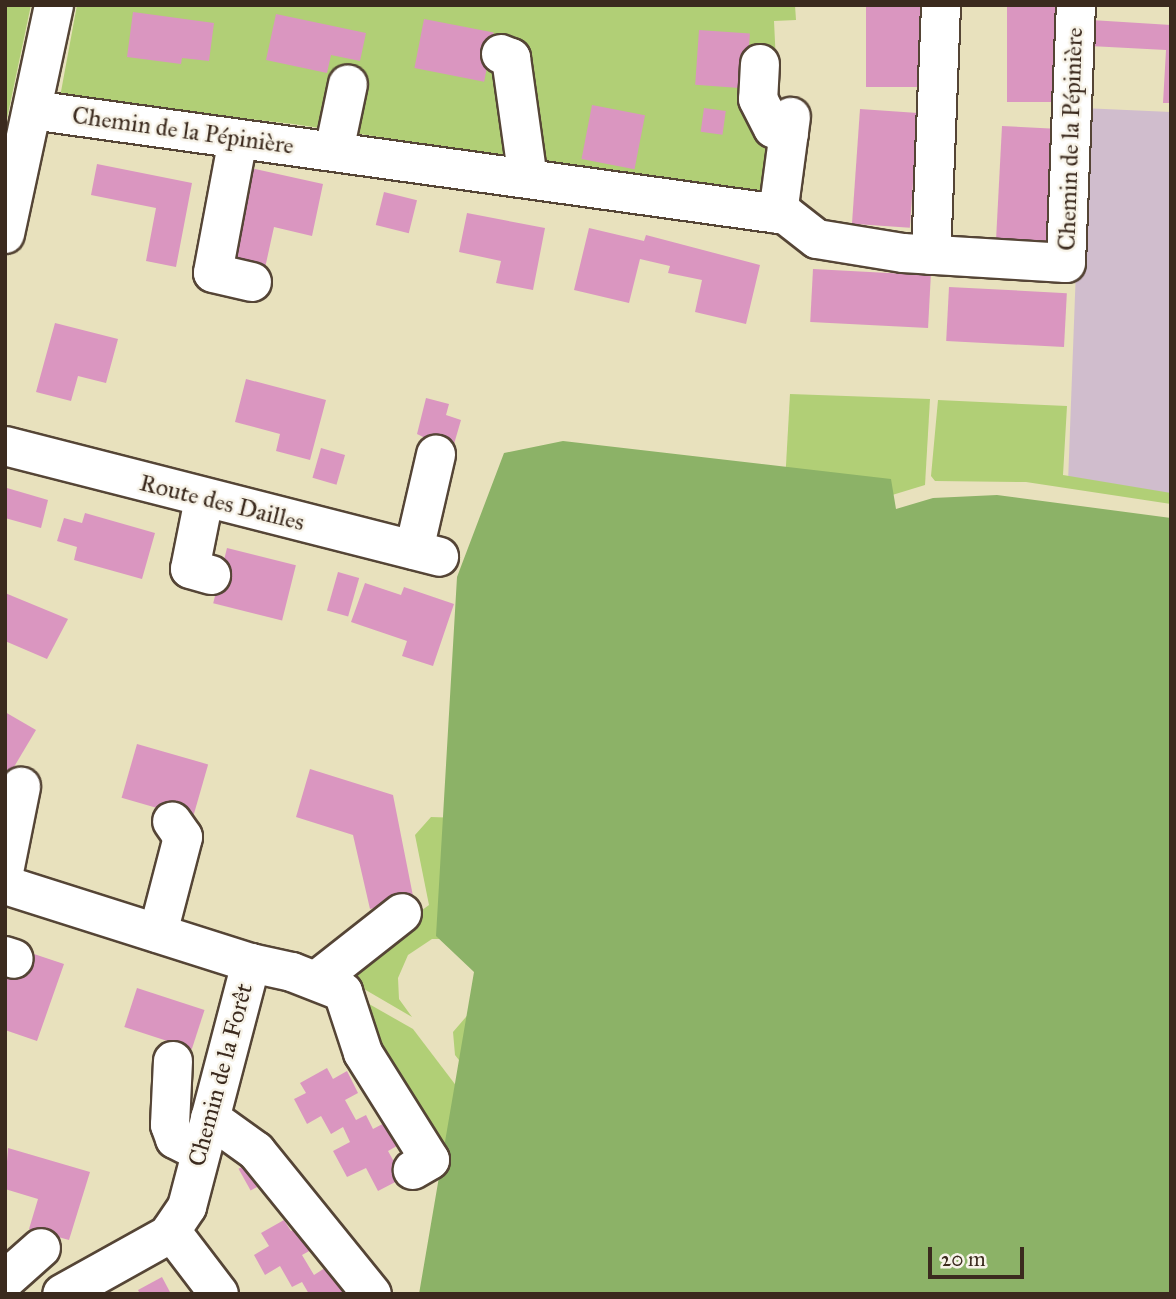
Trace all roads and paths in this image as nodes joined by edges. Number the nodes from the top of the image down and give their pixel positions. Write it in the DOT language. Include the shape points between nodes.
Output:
graph roads {
  1 [pos="54,5"];
  2 [pos="942,5"];
  3 [pos="1076,5"];
  4 [pos="501,54"];
  5 [pos="760,64"];
  6 [pos="348,83"];
  7 [pos="19,126"];
  8 [pos="238,139"];
  9 [pos="334,151"];
  10 [pos="528,179"];
  11 [pos="778,214"];
  12 [pos="5,234"];
  13 [pos="931,254"];
  14 [pos="252,282"];
  15 [pos="5,446"];
  16 [pos="436,455"];
  17 [pos="204,499"];
  18 [pos="211,575"];
  19 [pos="21,787"];
  20 [pos="172,821"];
  21 [pos="5,867"];
  22 [pos="5,885"];
  23 [pos="402,913"];
  24 [pos="158,933"];
  25 [pos="251,962"];
  26 [pos="317,980"];
  27 [pos="173,1061"];
  28 [pos="206,1135"];
  29 [pos="413,1170"];
  30 [pos="171,1231"];
  31 [pos="41,1248"];
  32 [pos="5,1280"];
  33 [pos="62,1294"];
  34 [pos="219,1294"];
  35 [pos="372,1294"];
  1 -- 7 [label="street"];
  2 -- 13 [label="street"];
  3 -- 13 [label="street, Chemin de la Pépinière" via="1066,264"];
  4 -- 10 [label="street" via="511,58"];
  5 -- 11 [label="street" via="758,99 773,128 790,125"];
  6 -- 9 [label="street"];
  7 -- 8 [label="street, Chemin de la Pépinière"];
  7 -- 12 [label="street"];
  8 -- 9 [label="street, Chemin de la Pépinière"];
  8 -- 14 [label="street" via="213,272"];
  9 -- 10 [label="street, Chemin de la Pépinière"];
  10 -- 11 [label="street, Chemin de la Pépinière"];
  11 -- 13 [label="street, Chemin de la Pépinière" via="817,239"];
  15 -- 17 [label="street, Route des Dailles"];
  16 -- 17 [label="street, Route des Dailles" via="426,553"];
  17 -- 18 [label="street" via="190,569"];
  19 -- 21 [label="street"];
  20 -- 24 [label="street" via="183,837"];
  22 -- 24 [label="street, Chemin de la Forêt"];
  23 -- 26 [label="street"];
  24 -- 25 [label="street, Chemin de la Forêt"];
  25 -- 26 [label="street"];
  25 -- 28 [label="street, Chemin de la Forêt"];
  26 -- 29 [label="street" via="343,992 363,1053 419,1139 429,1160"];
  27 -- 28 [label="street" via="170,1125 175,1139"];
  28 -- 30 [label="street, Chemin de la Forêt" via="187,1207"];
  28 -- 35 [label="street" via="256,1151"];
  30 -- 33 [label="street, Chemin de la Forêt"];
  30 -- 34 [label="street"];
  31 -- 32 [label="street"];
}
